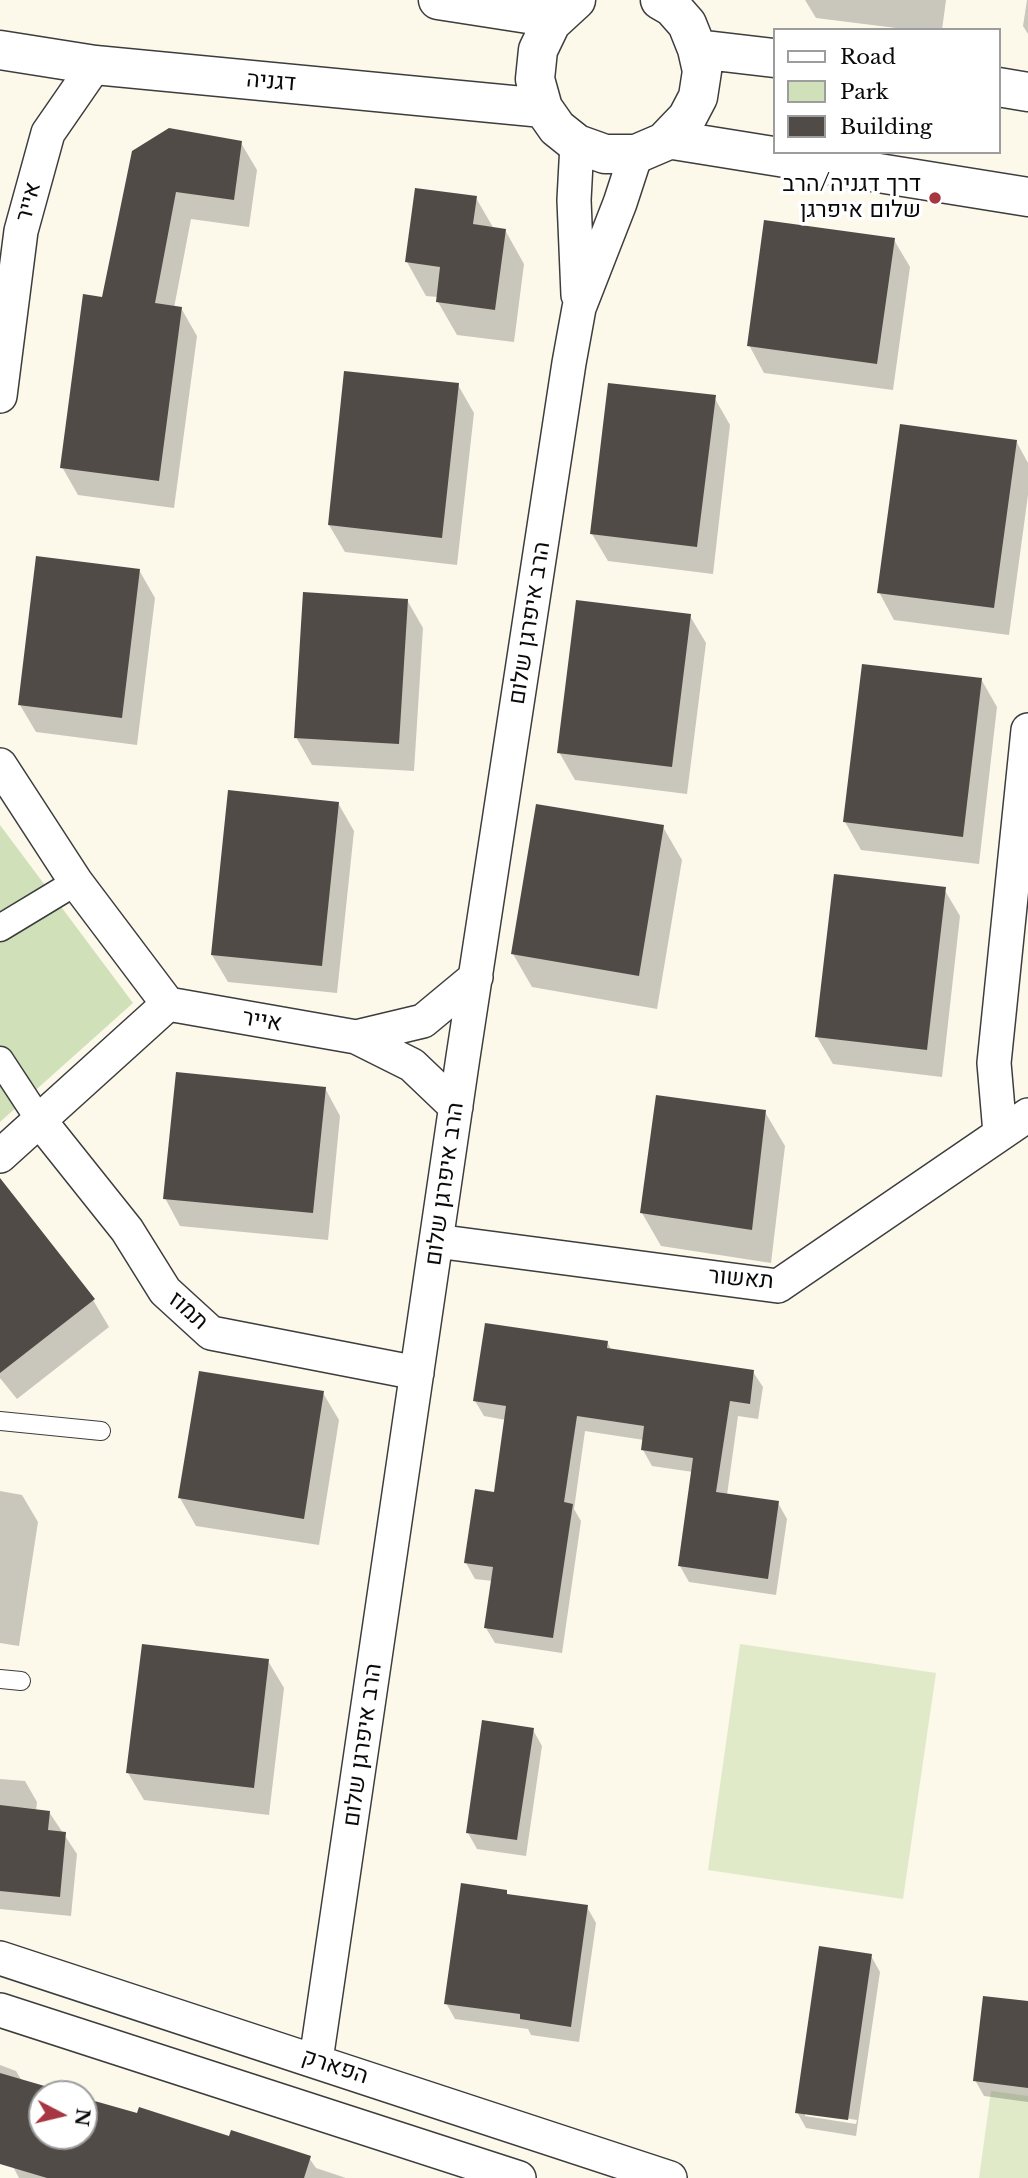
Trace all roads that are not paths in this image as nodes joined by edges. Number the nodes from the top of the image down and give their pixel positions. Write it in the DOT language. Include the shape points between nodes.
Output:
graph roads {
  1 [pos="438,0"];
  2 [pos="667,2"];
  3 [pos="569,5"];
  4 [pos="697,49"];
  5 [pos="0,50"];
  6 [pos="772,58"];
  7 [pos="95,65"];
  8 [pos="1000,87"];
  9 [pos="1028,92"];
  10 [pos="543,108"];
  11 [pos="577,144"];
  12 [pos="651,146"];
  13 [pos="1028,197"];
  14 [pos="11,243"];
  15 [pos="579,308"];
  16 [pos="0,396"];
  17 [pos="1028,730"];
  18 [pos="0,765"];
  19 [pos="76,881"];
  20 [pos="0,928"];
  21 [pos="476,977"];
  22 [pos="168,1004"];
  23 [pos="356,1037"];
  24 [pos="0,1060"];
  25 [pos="456,1107"];
  26 [pos="1028,1115"];
  27 [pos="40,1121"];
  28 [pos="1000,1133"];
  29 [pos="0,1156"];
  30 [pos="436,1241"];
  31 [pos="417,1373"];
  32 [pos="0,1421"];
  33 [pos="101,1431"];
  34 [pos="0,1679"];
  35 [pos="22,1681"];
  36 [pos="0,1958"];
  37 [pos="0,2010"];
  38 [pos="316,2060"];
  39 [pos="476,2171"];
  40 [pos="519,2178"];
  41 [pos="670,2178"];
  1 -- 3 [label="street"];
  2 -- 4 [label="street" via="687,24"];
  3 -- 10 [label="street" via="538,50 535,79"];
  4 -- 6 [label="street"];
  4 -- 12 [label="street" via="702,71 698,97 687,118"];
  5 -- 7 [label="street, דגניה"];
  7 -- 10 [label="street, דגניה"];
  7 -- 14 [label="street, אייר" via="48,133"];
  8 -- 9 [label="street"];
  10 -- 11 [label="street" via="557,128"];
  11 -- 12 [label="street" via="605,154"];
  11 -- 15 [label="street, הרב איפרגן שלום" via="574,200"];
  12 -- 13 [label="street"];
  12 -- 15 [label="street, הרב איפרגן שלום" via="620,203"];
  14 -- 16 [label="street, אייר"];
  15 -- 21 [label="street, הרב איפרגן שלום"];
  17 -- 28 [label="street" via="994,1063"];
  18 -- 19 [label="street"];
  19 -- 20 [label="street"];
  19 -- 22 [label="street"];
  21 -- 23 [label="street, אייר" via="423,1021"];
  21 -- 25 [label="street, הרב איפרגן שלום"];
  22 -- 23 [label="street, אייר"];
  22 -- 27 [label="street"];
  23 -- 25 [label="street, אייר" via="412,1065"];
  24 -- 27 [label="street"];
  25 -- 30 [label="street, הרב איפרגן שלום"];
  26 -- 28 [label="street, תאשור"];
  27 -- 29 [label="street"];
  27 -- 31 [label="street, תמוז" via="127,1230 165,1292 211,1333"];
  28 -- 30 [label="street, תאשור" via="778,1286"];
  30 -- 31 [label="street, הרב איפרגן שלום"];
  31 -- 38 [label="street, הרב איפרגן שלום"];
  32 -- 33 [label="lane"];
  34 -- 35 [label="lane"];
  36 -- 38 [label="street, הפארק"];
  37 -- 39 [label="street, הפארק"];
  38 -- 41 [label="street, הפארק"];
  39 -- 40 [label="street, הפארק"];
}
